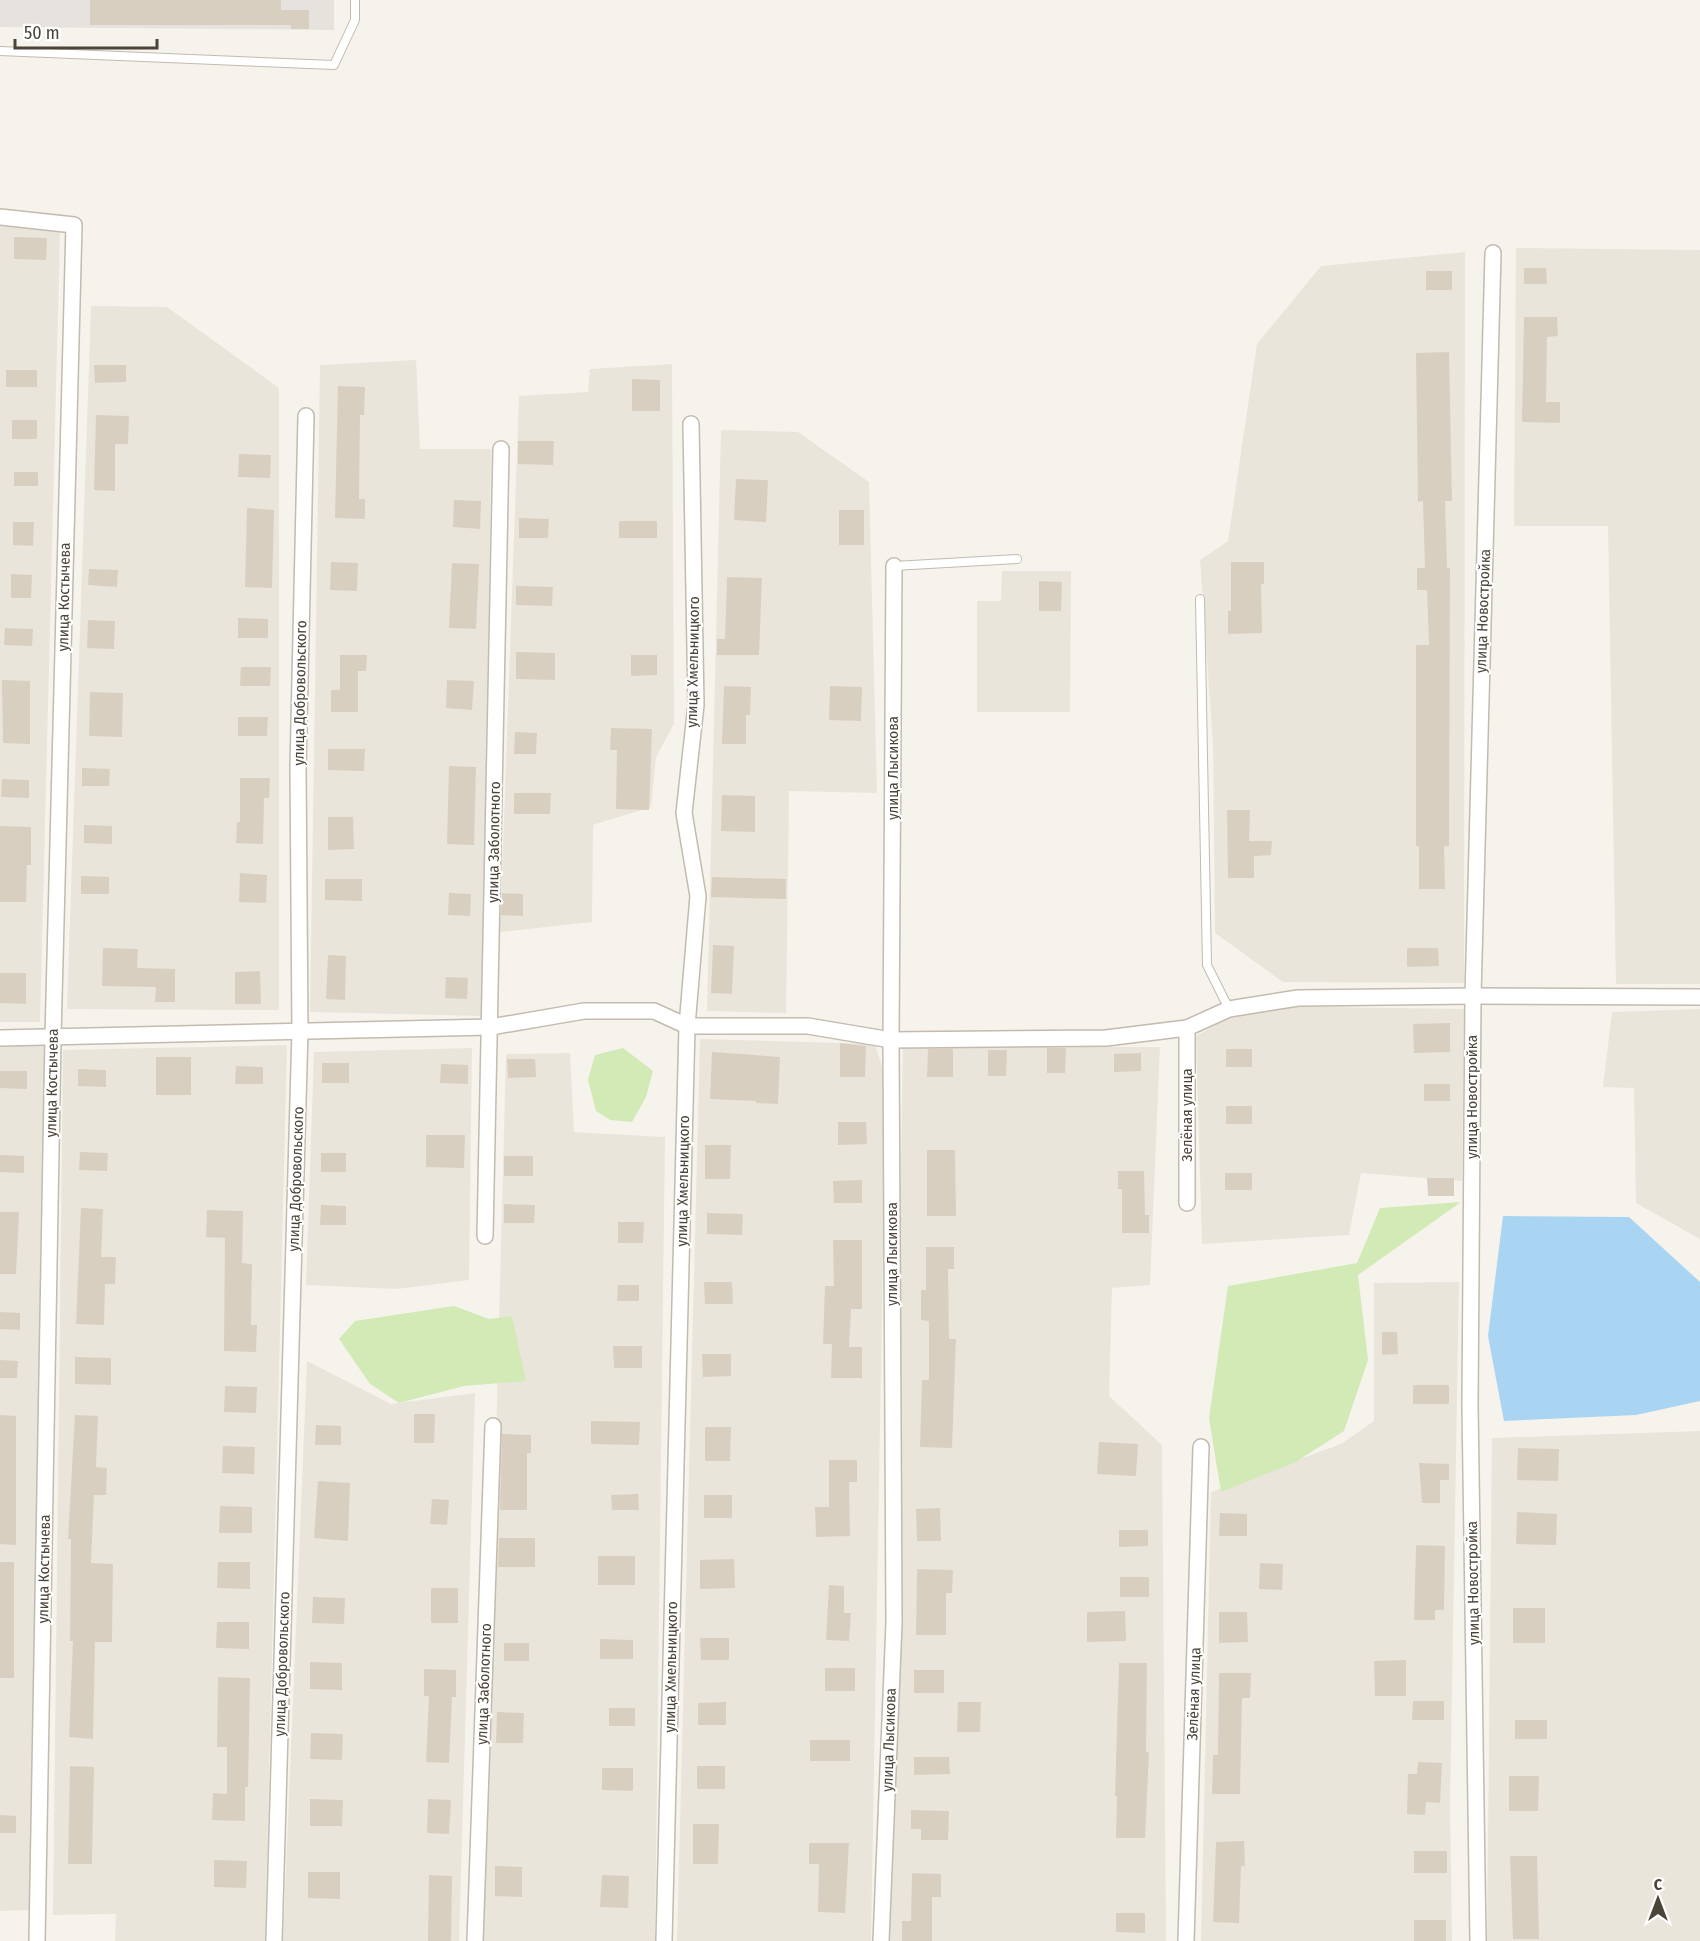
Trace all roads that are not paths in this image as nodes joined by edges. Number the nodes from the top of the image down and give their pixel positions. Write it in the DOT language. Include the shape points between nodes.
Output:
graph roads {
  1 [pos="355,0"];
  2 [pos="0,51"];
  3 [pos="0,217"];
  4 [pos="1493,253"];
  5 [pos="306,416"];
  6 [pos="691,424"];
  7 [pos="501,449"];
  8 [pos="1017,559"];
  9 [pos="894,566"];
  10 [pos="1200,599"];
  11 [pos="1473,996"];
  12 [pos="1700,998"];
  13 [pos="1229,1009"];
  14 [pos="687,1026"];
  15 [pos="491,1027"];
  16 [pos="1187,1028"];
  17 [pos="300,1031"];
  18 [pos="53,1037"];
  19 [pos="0,1038"];
  20 [pos="891,1040"];
  21 [pos="1187,1203"];
  22 [pos="485,1236"];
  23 [pos="493,1426"];
  24 [pos="1201,1447"];
  25 [pos="37,1941"];
  26 [pos="274,1941"];
  27 [pos="475,1941"];
  28 [pos="664,1941"];
  29 [pos="881,1941"];
  30 [pos="1186,1941"];
  31 [pos="1478,1941"];
  1 -- 2 [label="lane" via="355,20 334,65"];
  3 -- 18 [label="street, улица Костычева" via="74,225"];
  4 -- 11 [label="street, улица Новостройка"];
  5 -- 17 [label="street, улица Добровольского" via="298,768"];
  6 -- 14 [label="street, улица Хмельницкого" via="696,705 684,813 698,896"];
  7 -- 15 [label="street, улица Заболотного"];
  8 -- 9 [label="lane"];
  9 -- 20 [label="street, улица Лысикова"];
  10 -- 13 [label="lane" via="1207,965"];
  11 -- 12 [label="street"];
  11 -- 13 [label="street" via="1298,998"];
  11 -- 31 [label="street, улица Новостройка" via="1470,1405"];
  13 -- 16 [label="street"];
  14 -- 15 [label="street" via="654,1011 584,1011"];
  14 -- 20 [label="street" via="808,1026"];
  14 -- 28 [label="street, улица Хмельницкого"];
  15 -- 17 [label="street"];
  15 -- 22 [label="street, улица Заболотного"];
  16 -- 20 [label="street" via="1106,1038"];
  16 -- 21 [label="street, Зелёная улица"];
  17 -- 18 [label="street"];
  17 -- 26 [label="street, улица Добровольского"];
  18 -- 19 [label="street"];
  18 -- 25 [label="street, улица Костычева"];
  20 -- 29 [label="street, улица Лысикова" via="894,1623"];
  23 -- 27 [label="street, улица Заболотного"];
  24 -- 30 [label="street, Зелёная улица"];
}
